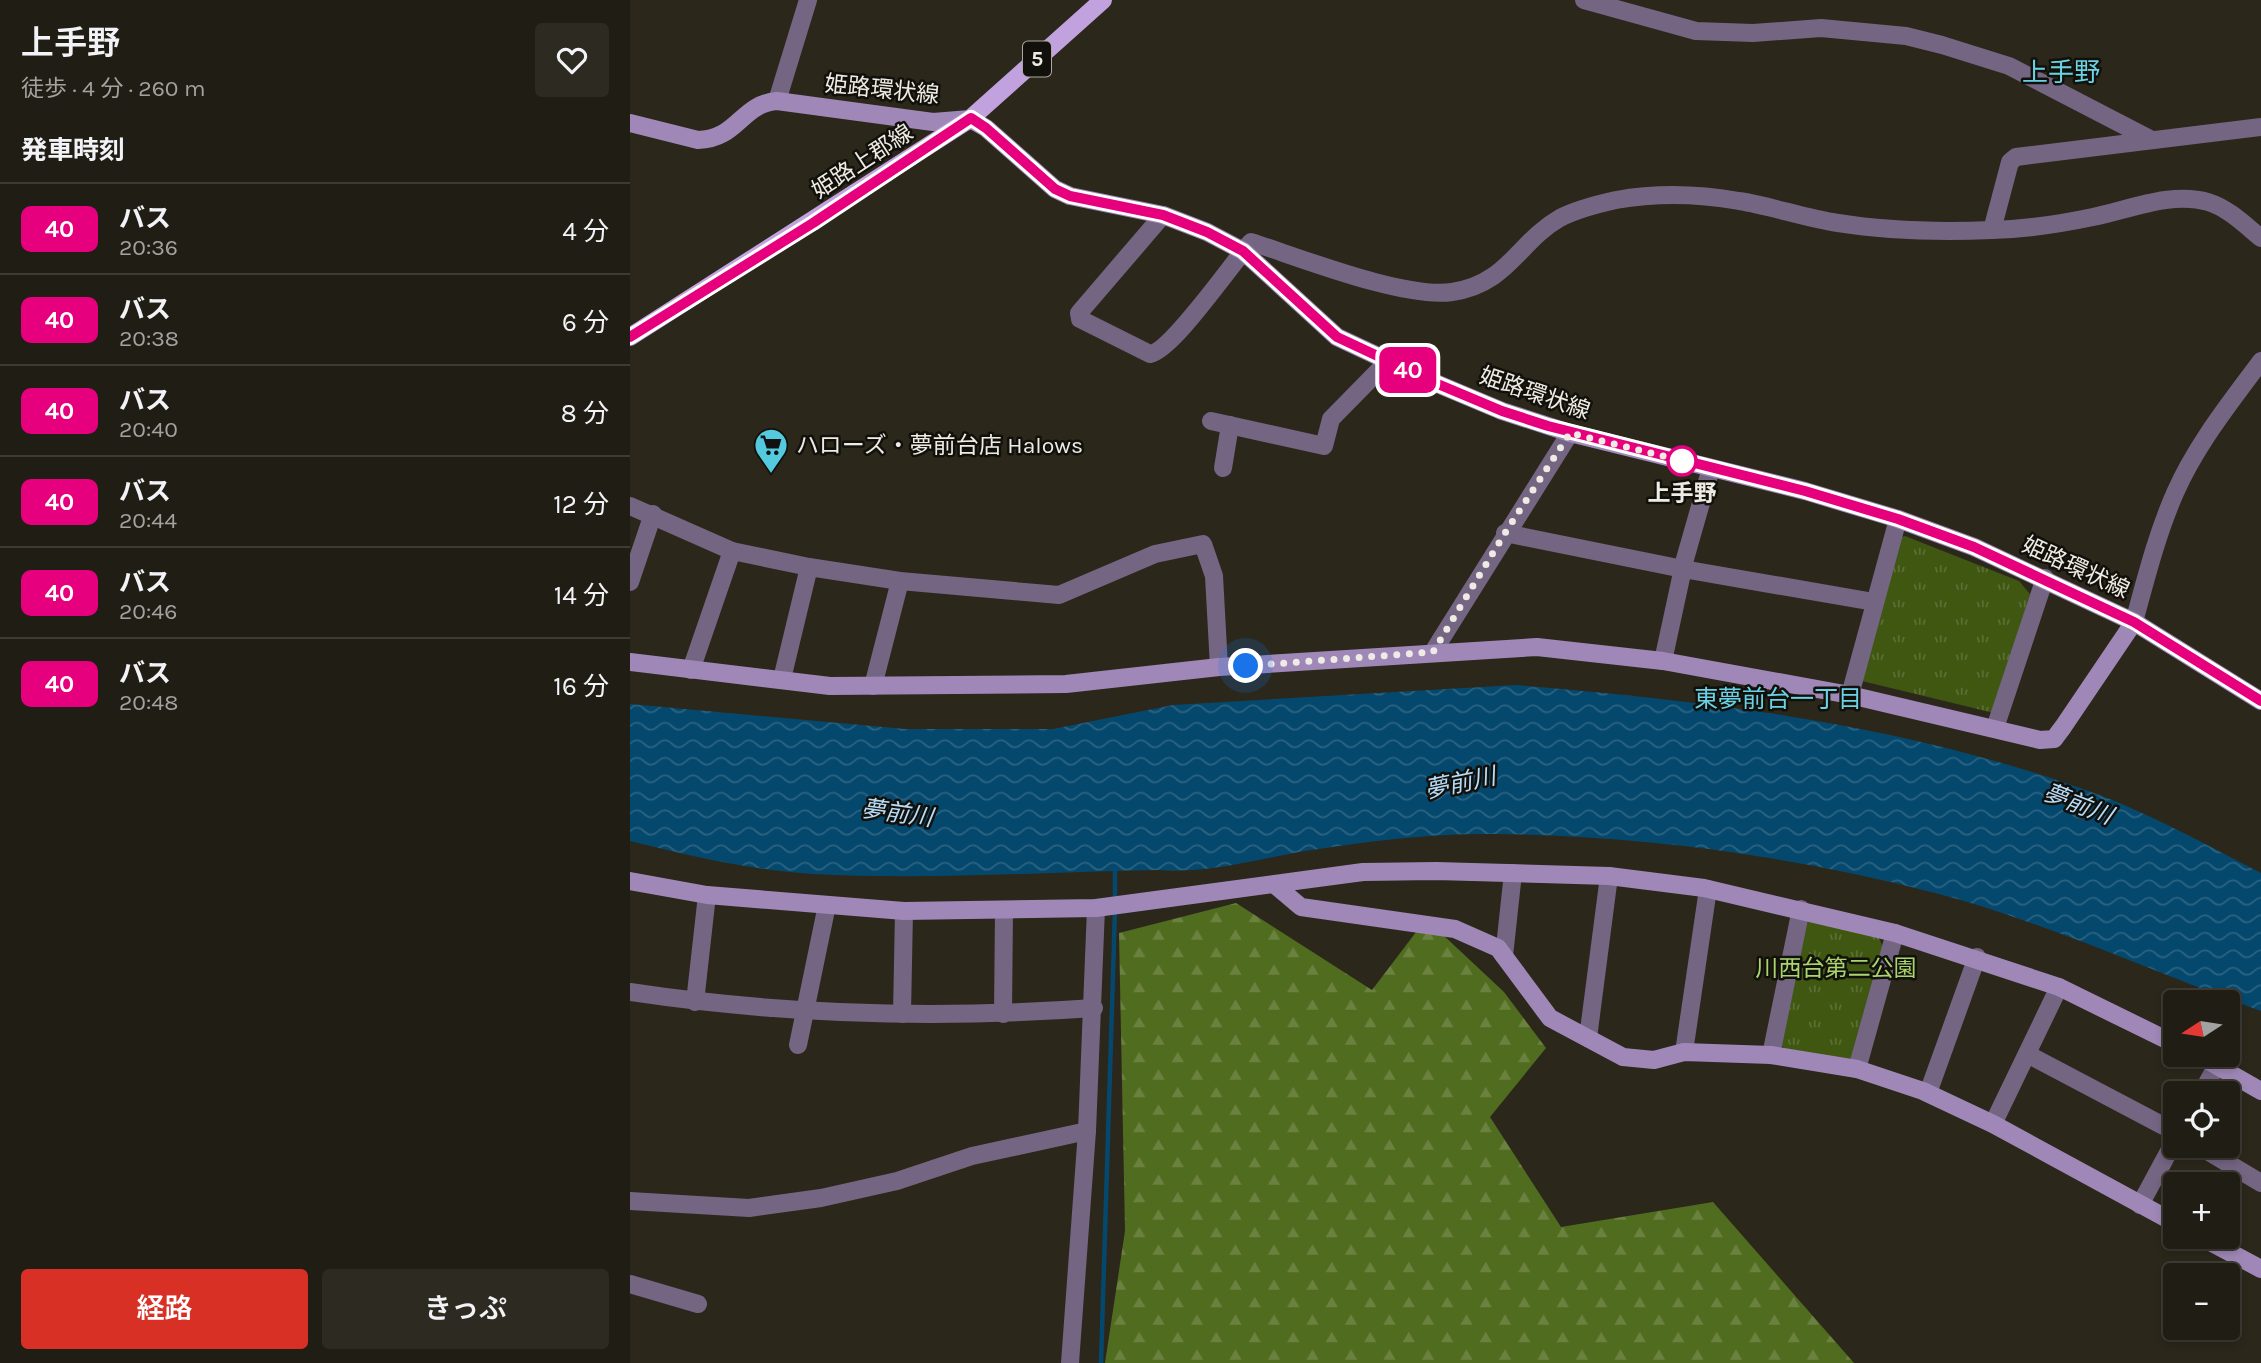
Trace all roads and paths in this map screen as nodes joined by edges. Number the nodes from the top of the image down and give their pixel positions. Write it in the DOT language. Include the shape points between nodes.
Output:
graph roads {
  1 [pos="808,0"];
  2 [pos="1103,0"];
  3 [pos="1584,0"];
  4 [pos="777,101"];
  5 [pos="971,118"];
  6 [pos="630,122"];
  7 [pos="2261,127"];
  8 [pos="2150,139"];
  9 [pos="1163,215"];
  10 [pos="1992,230"];
  11 [pos="2261,238"];
  12 [pos="1243,251"];
  13 [pos="630,337"];
  14 [pos="1388,361"];
  15 [pos="2261,361"];
  16 [pos="1211,421"];
  17 [pos="1230,425"];
  18 [pos="1570,433"];
  19 [pos="1223,468"];
  20 [pos="1711,468"];
  21 [pos="630,506"];
  22 [pos="653,514"];
  23 [pos="1898,519"];
  24 [pos="1505,533"];
  25 [pos="732,551"];
  26 [pos="808,567"];
  27 [pos="1683,569"];
  28 [pos="2045,578"];
  29 [pos="630,582"];
  30 [pos="900,582"];
  31 [pos="1874,602"];
  32 [pos="2134,622"];
  33 [pos="1433,652"];
  34 [pos="1663,661"];
  35 [pos="630,662"];
  36 [pos="1219,667"];
  37 [pos="691,670"];
  38 [pos="782,679"];
  39 [pos="873,686"];
  40 [pos="1850,695"];
  41 [pos="2261,701"];
  42 [pos="1996,728"];
  43 [pos="1513,873"];
  44 [pos="1609,876"];
  45 [pos="630,881"];
  46 [pos="1275,885"];
  47 [pos="1709,889"];
  48 [pos="707,895"];
  49 [pos="827,905"];
  50 [pos="1096,908"];
  51 [pos="1801,909"];
  52 [pos="1004,910"];
  53 [pos="904,911"];
  54 [pos="1895,933"];
  55 [pos="1504,956"];
  56 [pos="1977,957"];
  57 [pos="2059,987"];
  58 [pos="630,992"];
  59 [pos="695,1002"];
  60 [pos="1094,1007"];
  61 [pos="805,1009"];
  62 [pos="902,1014"];
  63 [pos="1003,1014"];
  64 [pos="1588,1038"];
  65 [pos="2163,1038"];
  66 [pos="799,1045"];
  67 [pos="1684,1052"];
  68 [pos="2027,1054"];
  69 [pos="1771,1055"];
  70 [pos="2222,1068"];
  71 [pos="1857,1069"];
  72 [pos="2261,1091"];
  73 [pos="1928,1093"];
  74 [pos="1993,1124"];
  75 [pos="2163,1126"];
  76 [pos="1087,1131"];
  77 [pos="2165,1158"];
  78 [pos="2219,1158"];
  79 [pos="2261,1183"];
  80 [pos="630,1201"];
  81 [pos="2140,1205"];
  82 [pos="2163,1217"];
  83 [pos="2224,1249"];
  84 [pos="2261,1269"];
  85 [pos="630,1284"];
  86 [pos="698,1304"];
  87 [pos="1070,1363"];
  1 -- 4 [label="street"];
  2 -- 5 [label="main road, 姫路上郡線 / 5"];
  3 -- 8 [label="street" via="1707,33 1821,28 1942,45 2009,66"];
  4 -- 5 [label="street, 姫路環状線" via="933,122"];
  4 -- 6 [label="street" via="758,104 727,134 709,140"];
  5 -- 9 [label="street, 姫路環状線" via="1055,189"];
  5 -- 13 [label="main road, 姫路上郡線 / 5"];
  7 -- 8 [label="street"];
  8 -- 10 [label="street" via="2016,157 2010,162"];
  9 -- 12 [label="street, 姫路環状線"];
  9 -- 12 [label="street" via="1079,313 1080,319 1150,354 1158,353"];
  10 -- 11 [label="street" via="2191,199 2228,212"];
  10 -- 12 [label="street" via="1861,226 1703,196 1617,200 1560,218 1497,275 1452,292 1386,284 1251,242"];
  12 -- 14 [label="street, 姫路環状線" via="1337,337"];
  14 -- 17 [label="street" via="1331,419 1324,446"];
  14 -- 18 [label="street, 姫路環状線" via="1502,411"];
  15 -- 32 [label="street" via="2208,434 2176,491"];
  16 -- 17 [label="street"];
  17 -- 19 [label="street"];
  18 -- 20 [label="street, 姫路環状線"];
  18 -- 24 [label="street"];
  20 -- 23 [label="street, 姫路環状線"];
  20 -- 27 [label="street"];
  21 -- 22 [label="street"];
  22 -- 25 [label="street"];
  22 -- 29 [label="street"];
  23 -- 28 [label="street, 姫路環状線"];
  23 -- 31 [label="street"];
  24 -- 27 [label="street"];
  24 -- 33 [label="street"];
  25 -- 26 [label="street"];
  25 -- 37 [label="street"];
  26 -- 30 [label="street"];
  26 -- 38 [label="street"];
  27 -- 31 [label="street"];
  27 -- 34 [label="street"];
  28 -- 32 [label="street, 姫路環状線"];
  28 -- 42 [label="street"];
  30 -- 36 [label="street" via="1059,595 1154,554 1203,544 1214,576"];
  30 -- 39 [label="street"];
  31 -- 40 [label="street"];
  32 -- 41 [label="street, 姫路環状線"];
  32 -- 42 [label="street" via="2054,739 2040,740"];
  33 -- 34 [label="street" via="1537,647"];
  33 -- 36 [label="street"];
  34 -- 40 [label="street"];
  35 -- 37 [label="street"];
  36 -- 39 [label="street" via="1066,684"];
  37 -- 38 [label="street"];
  38 -- 39 [label="street"];
  40 -- 42 [label="street"];
  43 -- 44 [label="street"];
  43 -- 46 [label="street" via="1363,873"];
  43 -- 55 [label="street"];
  44 -- 47 [label="street"];
  44 -- 64 [label="street"];
  45 -- 48 [label="street"];
  46 -- 50 [label="street"];
  46 -- 55 [label="street" via="1301,907 1455,929 1498,948"];
  47 -- 51 [label="street"];
  47 -- 67 [label="street"];
  48 -- 49 [label="street"];
  48 -- 59 [label="street"];
  49 -- 53 [label="street"];
  49 -- 61 [label="street"];
  50 -- 52 [label="street"];
  50 -- 60 [label="street"];
  51 -- 54 [label="street"];
  51 -- 69 [label="street"];
  52 -- 53 [label="street"];
  52 -- 63 [label="street"];
  53 -- 62 [label="street"];
  54 -- 56 [label="street"];
  54 -- 71 [label="street"];
  55 -- 64 [label="street" via="1550,1018"];
  56 -- 57 [label="street"];
  56 -- 73 [label="street"];
  57 -- 65 [label="street"];
  57 -- 68 [label="street"];
  58 -- 59 [label="street"];
  59 -- 61 [label="street"];
  60 -- 63 [label="street"];
  60 -- 76 [label="street"];
  61 -- 62 [label="street"];
  61 -- 66 [label="street"];
  62 -- 63 [label="street"];
  64 -- 67 [label="street" via="1623,1057 1654,1060"];
  67 -- 69 [label="street"];
  68 -- 74 [label="street"];
  68 -- 75 [label="street"];
  69 -- 71 [label="street"];
  70 -- 72 [label="street"];
  71 -- 73 [label="street"];
  73 -- 74 [label="street"];
  74 -- 81 [label="street"];
  76 -- 80 [label="street" via="972,1156 897,1181 768,1207"];
  76 -- 87 [label="street"];
  77 -- 81 [label="street"];
  78 -- 79 [label="street"];
  81 -- 82 [label="street"];
  83 -- 84 [label="street"];
  85 -- 86 [label="street" via="668,1306"];
}
